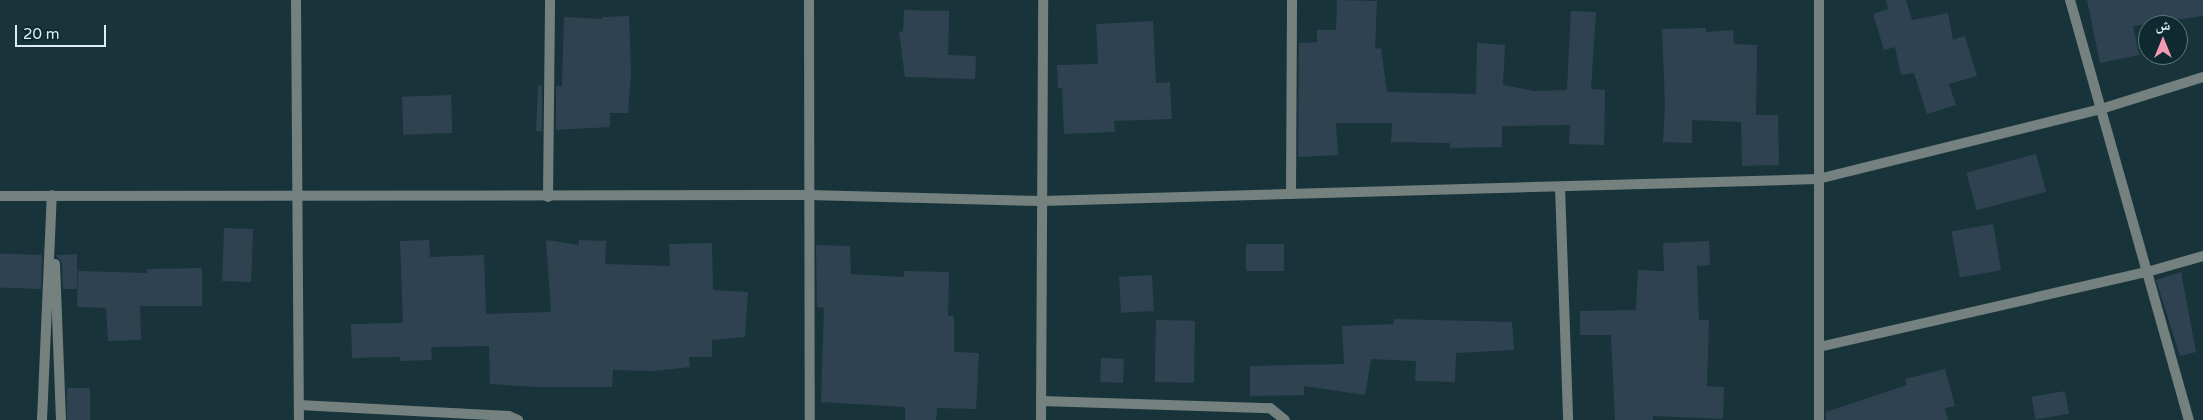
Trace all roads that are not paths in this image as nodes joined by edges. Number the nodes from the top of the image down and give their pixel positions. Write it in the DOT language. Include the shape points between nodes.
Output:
graph roads {
  1 [pos="296,0"];
  2 [pos="550,0"];
  3 [pos="809,0"];
  4 [pos="1043,0"];
  5 [pos="1292,0"];
  6 [pos="1819,0"];
  7 [pos="2070,0"];
  8 [pos="2203,77"];
  9 [pos="2101,109"];
  10 [pos="1818,179"];
  11 [pos="1560,187"];
  12 [pos="1292,194"];
  13 [pos="52,195"];
  14 [pos="298,195"];
  15 [pos="809,195"];
  16 [pos="0,196"];
  17 [pos="548,197"];
  18 [pos="1042,201"];
  19 [pos="2203,256"];
  20 [pos="2147,272"];
  21 [pos="1819,347"];
  22 [pos="1041,401"];
  23 [pos="299,405"];
  24 [pos="42,420"];
  25 [pos="61,420"];
  26 [pos="299,420"];
  27 [pos="518,420"];
  28 [pos="810,420"];
  29 [pos="1041,420"];
  30 [pos="1285,420"];
  31 [pos="1568,420"];
  32 [pos="1819,420"];
  33 [pos="2189,420"];
  1 -- 14 [label="street"];
  2 -- 17 [label="street"];
  3 -- 15 [label="street"];
  4 -- 18 [label="street"];
  5 -- 12 [label="street"];
  6 -- 10 [label="street"];
  7 -- 9 [label="street"];
  8 -- 9 [label="street"];
  9 -- 10 [label="street"];
  9 -- 20 [label="street"];
  10 -- 11 [label="street"];
  10 -- 21 [label="street"];
  11 -- 12 [label="street"];
  11 -- 31 [label="street"];
  12 -- 18 [label="street"];
  13 -- 14 [label="street"];
  13 -- 16 [label="street"];
  13 -- 24 [label="street"];
  13 -- 25 [label="street"];
  14 -- 17 [label="street"];
  14 -- 23 [label="street"];
  15 -- 17 [label="street"];
  15 -- 18 [label="street"];
  15 -- 28 [label="street"];
  18 -- 22 [label="street"];
  19 -- 20 [label="street"];
  20 -- 21 [label="street"];
  20 -- 33 [label="street"];
  21 -- 32 [label="street"];
  22 -- 29 [label="street"];
  22 -- 30 [label="street" via="1270,408"];
  23 -- 26 [label="street"];
  23 -- 27 [label="street" via="509,416"];
}
